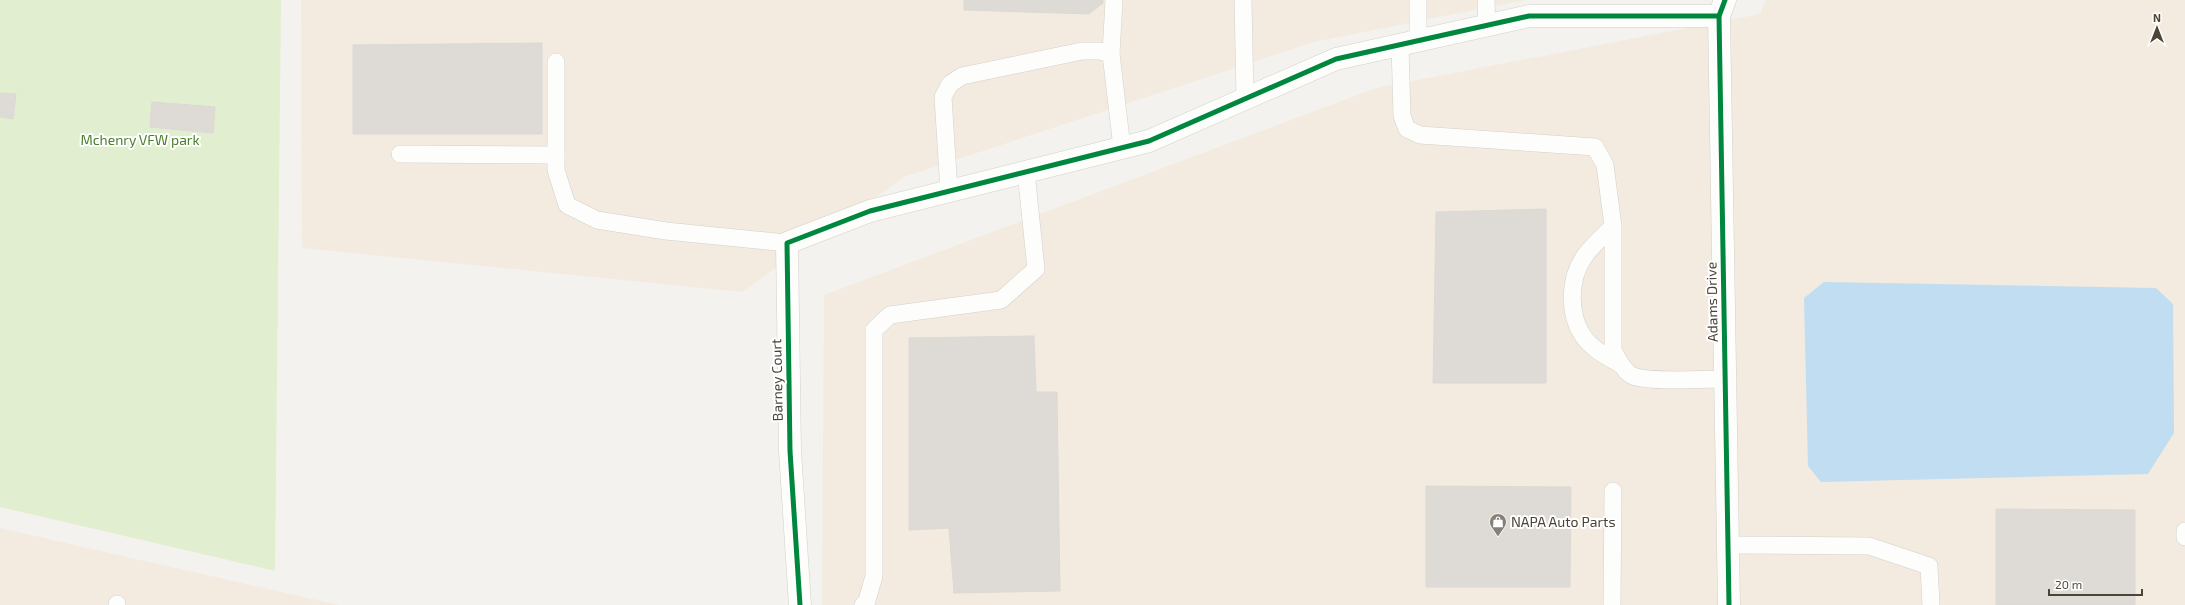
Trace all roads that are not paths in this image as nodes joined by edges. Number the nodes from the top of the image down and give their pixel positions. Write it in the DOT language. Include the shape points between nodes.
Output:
graph roads {
  1 [pos="1114,0"];
  2 [pos="1243,0"];
  3 [pos="1418,0"];
  4 [pos="1486,0"];
  5 [pos="1722,8"];
  6 [pos="1487,26"];
  7 [pos="1409,43"];
  8 [pos="1111,54"];
  9 [pos="556,62"];
  10 [pos="1244,100"];
  11 [pos="1122,148"];
  12 [pos="400,154"];
  13 [pos="556,155"];
  14 [pos="1026,172"];
  15 [pos="949,191"];
  16 [pos="1613,226"];
  17 [pos="787,243"];
  18 [pos="1620,364"];
  19 [pos="1725,379"];
  20 [pos="1613,491"];
  21 [pos="2185,531"];
  22 [pos="2185,537"];
  23 [pos="1728,545"];
  24 [pos="800,605"];
  25 [pos="868,605"];
  26 [pos="1612,605"];
  27 [pos="1730,605"];
  28 [pos="1931,605"];
  1 -- 8 [label="lane"];
  2 -- 10 [label="lane"];
  3 -- 7 [label="lane"];
  4 -- 6 [label="lane"];
  5 -- 6 [label="street" via="1529,16"];
  5 -- 19 [label="street, Adams Drive"];
  6 -- 7 [label="street"];
  7 -- 10 [label="street" via="1336,59"];
  7 -- 16 [label="lane" via="1402,116 1407,129 1420,136 1595,147 1605,165"];
  8 -- 11 [label="lane"];
  8 -- 15 [label="lane" via="1082,51 962,76 950,84 943,97 942,106"];
  9 -- 13 [label="lane"];
  10 -- 11 [label="street" via="1149,141"];
  11 -- 14 [label="street"];
  12 -- 13 [label="lane"];
  13 -- 17 [label="lane" via="556,170 567,205 597,220 666,231"];
  14 -- 15 [label="street"];
  14 -- 25 [label="lane" via="1036,269 1001,300 890,315 874,330 874,576"];
  15 -- 17 [label="street" via="870,210"];
  16 -- 18 [label="lane" via="1613,350"];
  16 -- 18 [label="lane" via="1584,257 1573,280 1571,300 1583,336 1599,352"];
  17 -- 24 [label="street, Barney Court" via="790,451"];
  18 -- 19 [label="lane" via="1632,376 1674,380"];
  19 -- 23 [label="street, Adams Drive"];
  20 -- 26 [label="lane"];
  21 -- 22 [label="lane"];
  23 -- 27 [label="street, Adams Drive"];
  23 -- 28 [label="lane" via="1869,546 1929,566"];
}
